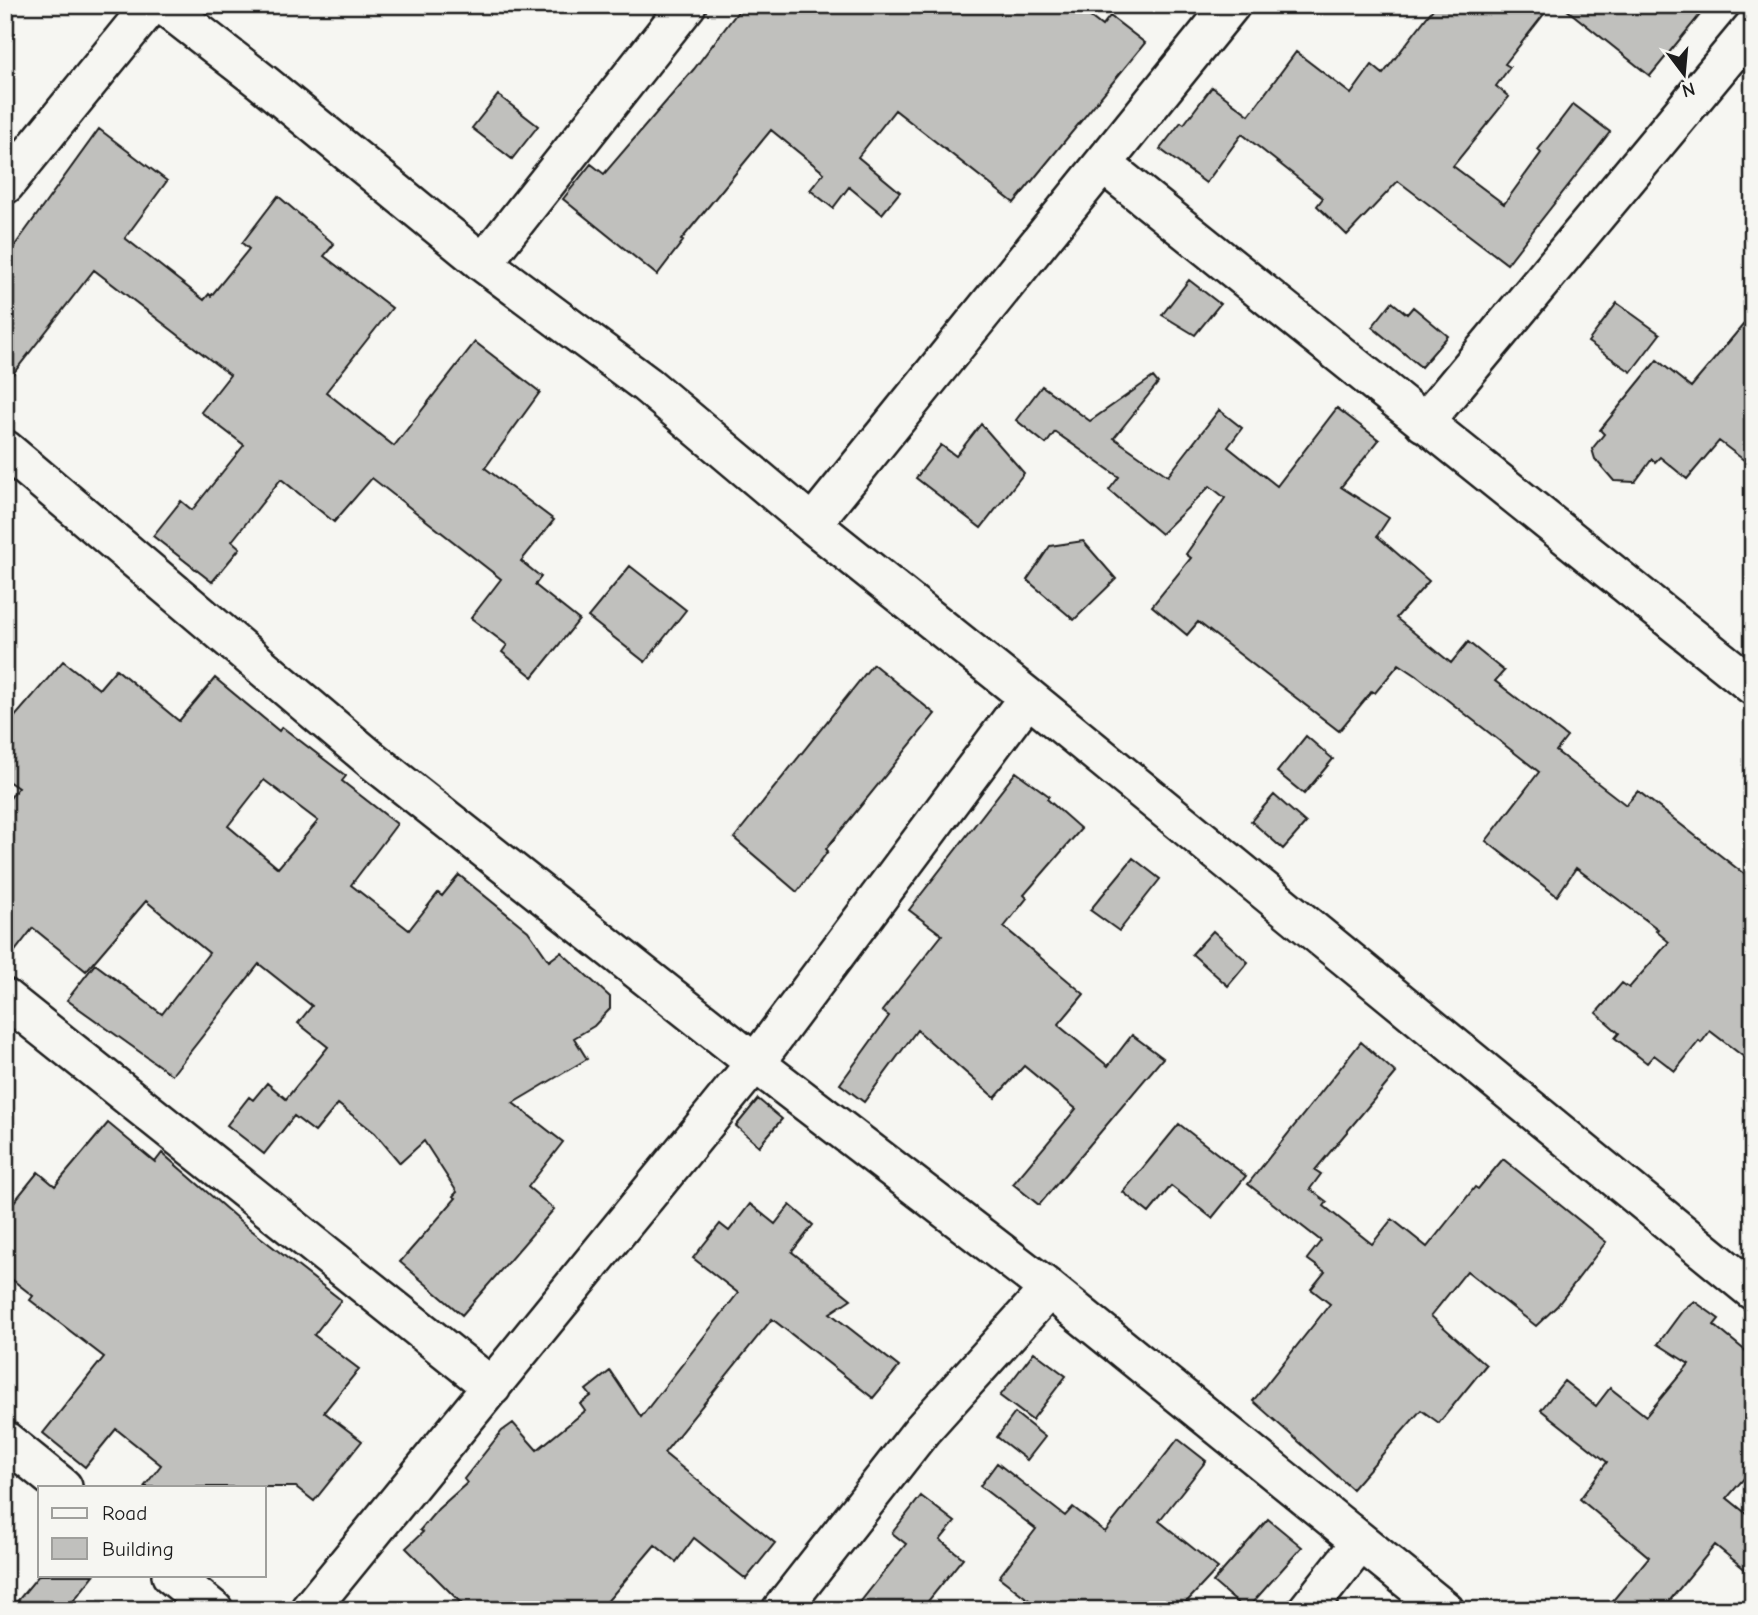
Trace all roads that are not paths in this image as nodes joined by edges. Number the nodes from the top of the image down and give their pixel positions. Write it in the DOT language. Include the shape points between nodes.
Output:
graph roads {
  1 [pos="151,5"];
  2 [pos="163,5"];
  3 [pos="687,5"];
  4 [pos="1231,5"];
  5 [pos="1753,27"];
  6 [pos="1104,165"];
  7 [pos="5,185"];
  8 [pos="483,263"];
  9 [pos="1424,423"];
  10 [pos="5,449"];
  11 [pos="812,524"];
  12 [pos="1753,686"];
  13 [pos="1028,697"];
  14 [pos="5,998"];
  15 [pos="755,1063"];
  16 [pos="1049,1289"];
  17 [pos="1753,1291"];
  18 [pos="492,1387"];
  19 [pos="5,1440"];
  20 [pos="62,1486"];
  21 [pos="1360,1544"];
  22 [pos="172,1576"];
  23 [pos="214,1610"];
  24 [pos="309,1610"];
  25 [pos="781,1610"];
  26 [pos="1307,1610"];
  27 [pos="1445,1610"];
  1 -- 7 [label="street"];
  2 -- 8 [label="street"];
  3 -- 8 [label="street"];
  4 -- 6 [label="street"];
  5 -- 9 [label="street"];
  6 -- 9 [label="street"];
  6 -- 11 [label="street"];
  8 -- 11 [label="street" via="647,385"];
  9 -- 12 [label="street"];
  10 -- 15 [label="street" via="372,760"];
  11 -- 13 [label="street"];
  13 -- 15 [label="street"];
  13 -- 17 [label="street"];
  14 -- 18 [label="street"];
  15 -- 16 [label="street"];
  15 -- 18 [label="street"];
  16 -- 21 [label="street"];
  16 -- 25 [label="street" via="922,1430"];
  18 -- 24 [label="street"];
  19 -- 20 [label="street"];
  21 -- 26 [label="street"];
  21 -- 27 [label="street"];
  22 -- 23 [label="street"];
}
